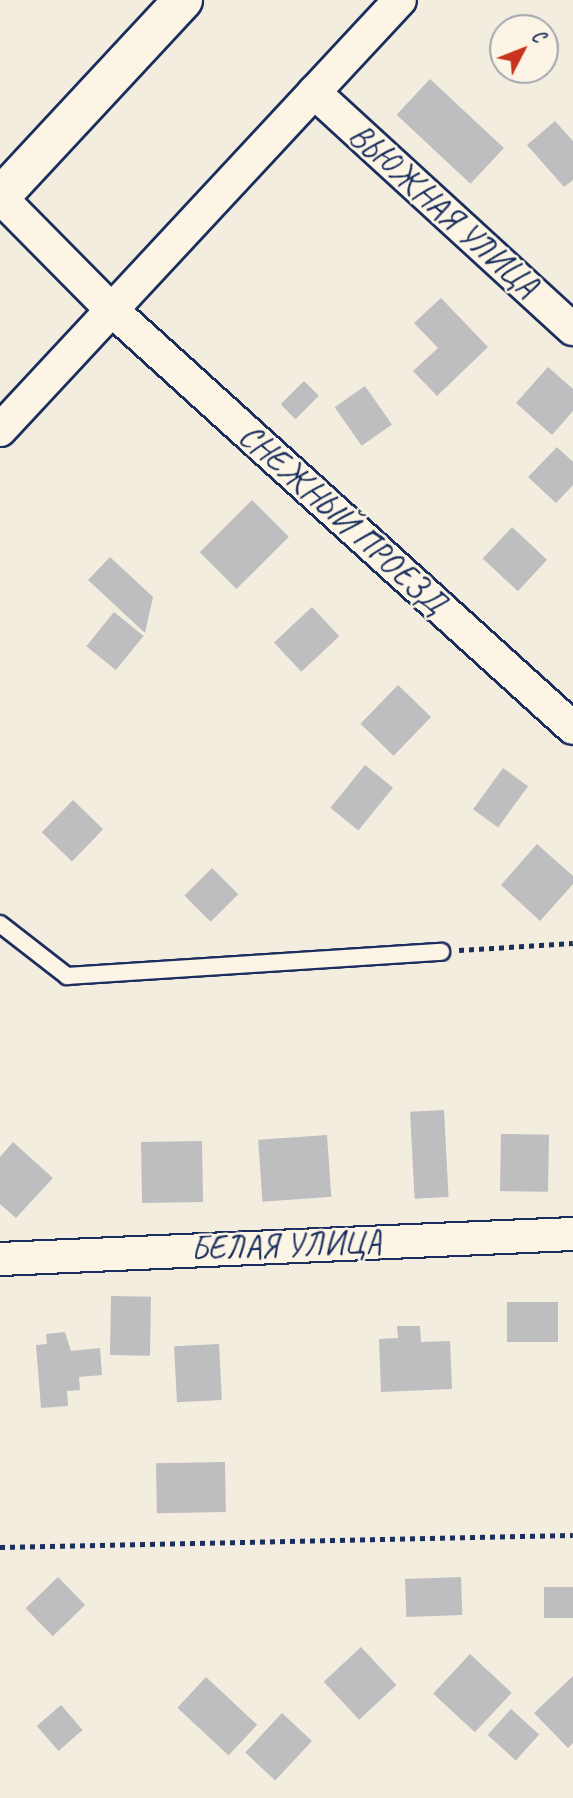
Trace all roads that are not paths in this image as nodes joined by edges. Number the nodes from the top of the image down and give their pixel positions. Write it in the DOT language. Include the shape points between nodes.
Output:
graph roads {
  1 [pos="183,0"];
  2 [pos="400,0"];
  3 [pos="314,92"];
  4 [pos="0,197"];
  5 [pos="111,310"];
  6 [pos="573,329"];
  7 [pos="0,430"];
  8 [pos="573,728"];
  9 [pos="0,924"];
  10 [pos="441,951"];
  11 [pos="573,1234"];
  12 [pos="0,1259"];
  1 -- 4 [label="main road"];
  2 -- 3 [label="street"];
  3 -- 5 [label="street"];
  3 -- 6 [label="street, ВЬЮЖНАЯ УЛИЦА"];
  4 -- 5 [label="street, СНЕЖНЫЙ ПРОЕЗД"];
  5 -- 7 [label="street"];
  5 -- 8 [label="street, СНЕЖНЫЙ ПРОЕЗД"];
  9 -- 10 [label="lane" via="67,976"];
  11 -- 12 [label="street, БЕЛАЯ УЛИЦА"];
}
